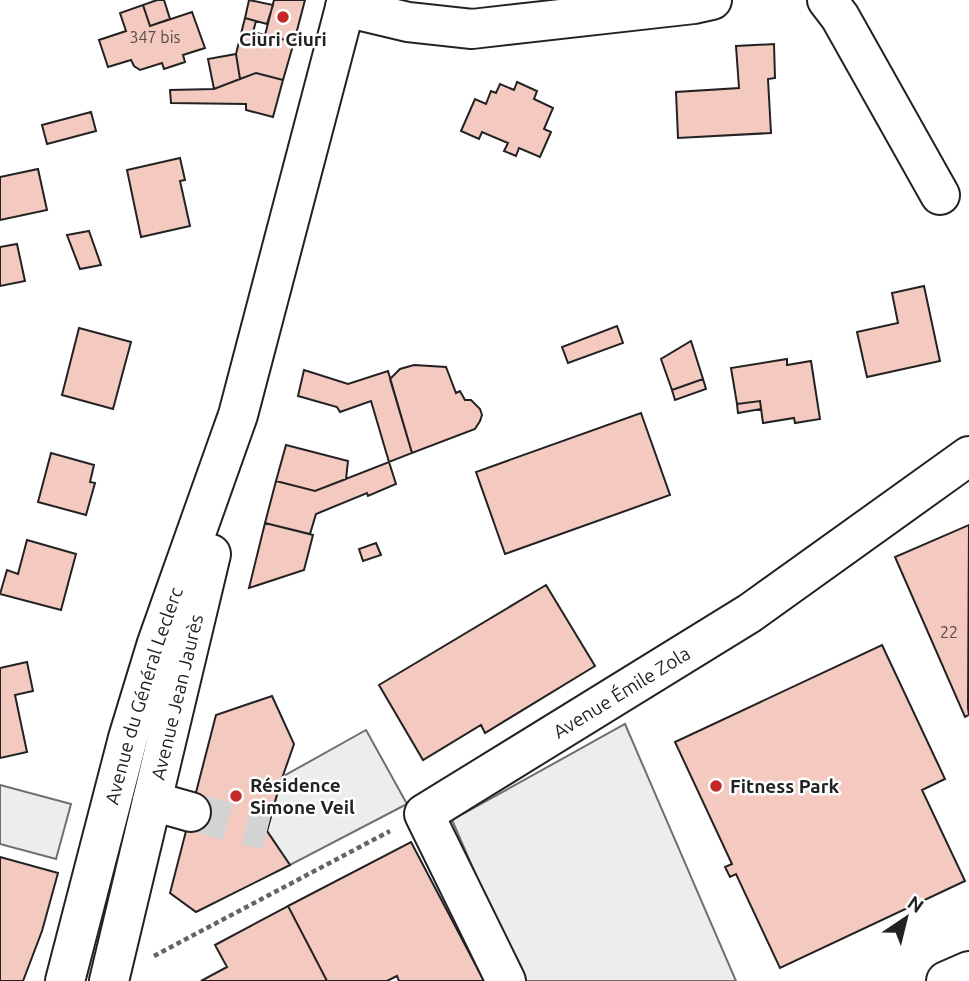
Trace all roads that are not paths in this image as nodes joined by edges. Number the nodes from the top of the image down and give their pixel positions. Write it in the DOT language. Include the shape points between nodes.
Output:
graph roads {
  1 [pos="712,0"];
  2 [pos="827,0"];
  3 [pos="346,4"];
  4 [pos="940,195"];
  5 [pos="238,415"];
  6 [pos="969,456"];
  7 [pos="152,801"];
  8 [pos="191,812"];
  9 [pos="969,971"];
  10 [pos="109,980"];
  11 [pos="65,981"];
  12 [pos="506,981"];
  13 [pos="946,981"];
  1 -- 3 [label="main road" via="472,29 408,22"];
  2 -- 4 [label="main road"];
  3 -- 5 [label="main road"];
  5 -- 7 [label="main road, Avenue Jean Jaurès" via="219,520"];
  5 -- 11 [label="main road, Avenue du Général Leclerc" via="153,655"];
  6 -- 12 [label="main road, Avenue Émile Zola" via="750,613 424,814"];
  7 -- 8 [label="main road"];
  7 -- 10 [label="main road, Avenue Jean Jaurès"];
  9 -- 13 [label="main road"];
}
